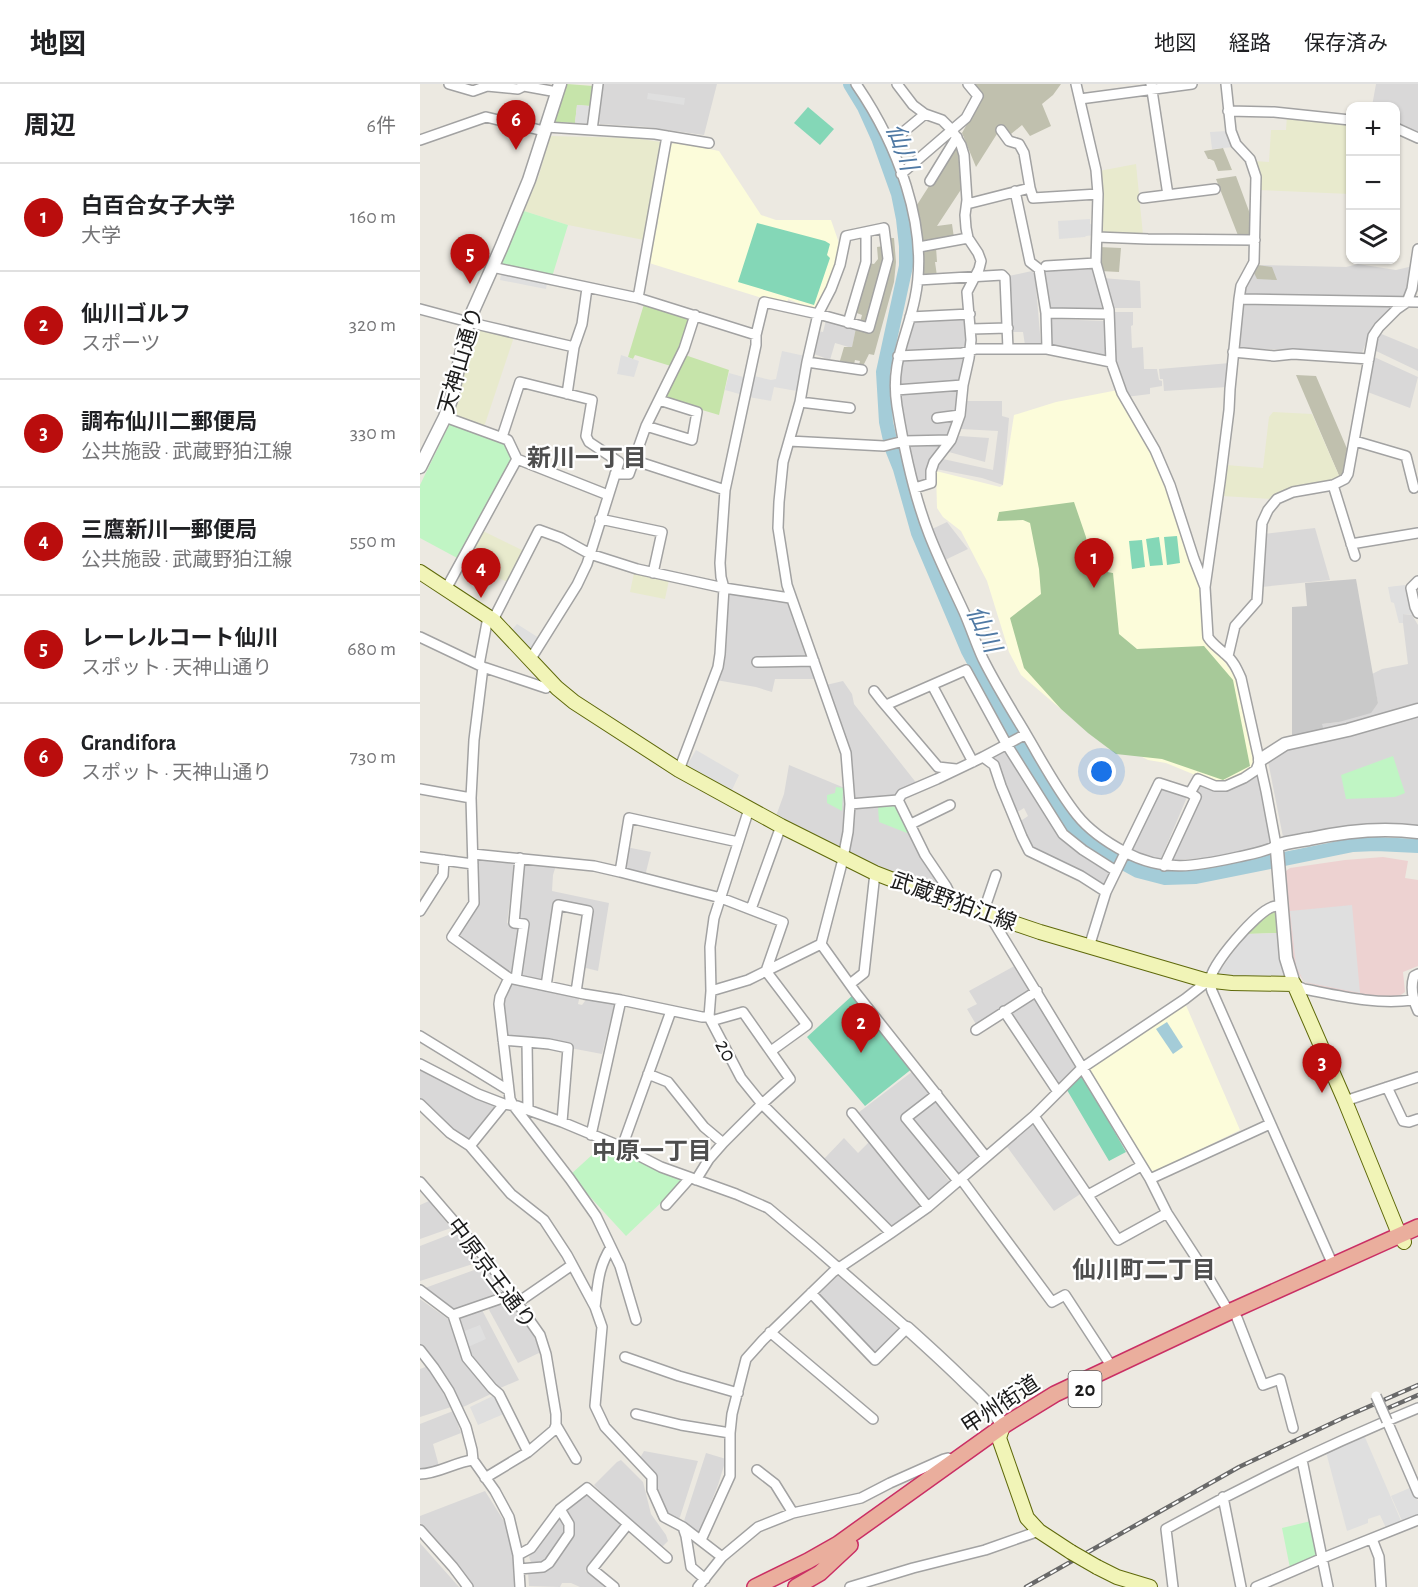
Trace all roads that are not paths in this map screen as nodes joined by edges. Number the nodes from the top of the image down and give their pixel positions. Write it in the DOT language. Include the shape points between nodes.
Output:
graph roads {
  1 [pos="449,84"];
  2 [pos="598,84"];
  3 [pos="856,84"];
  4 [pos="897,84"];
  5 [pos="968,84"];
  6 [pos="1076,84"];
  7 [pos="1192,84"];
  8 [pos="1226,84"];
  9 [pos="1151,87"];
  10 [pos="559,88"];
  11 [pos="1080,99"];
  12 [pos="1228,111"];
  13 [pos="925,114"];
  14 [pos="1346,120"];
  15 [pos="545,129"];
  16 [pos="592,130"];
  17 [pos="1001,130"];
  18 [pos="1400,130"];
  19 [pos="955,134"];
  20 [pos="667,136"];
  21 [pos="1418,138"];
  22 [pos="420,140"];
  23 [pos="709,143"];
  24 [pos="890,143"];
  25 [pos="901,174"];
  26 [pos="930,181"];
  27 [pos="1030,188"];
  28 [pos="1215,189"];
  29 [pos="1015,191"];
  30 [pos="1098,194"];
  31 [pos="1168,195"];
  32 [pos="1143,198"];
  33 [pos="967,204"];
  34 [pos="866,232"];
  35 [pos="1096,237"];
  36 [pos="968,238"];
  37 [pos="1255,240"];
  38 [pos="919,247"];
  39 [pos="1418,249"];
  40 [pos="1096,263"];
  41 [pos="492,267"];
  42 [pos="1046,267"];
  43 [pos="975,276"];
  44 [pos="918,280"];
  45 [pos="587,288"];
  46 [pos="638,298"];
  47 [pos="1239,299"];
  48 [pos="1407,302"];
  49 [pos="1418,302"];
  50 [pos="421,312"];
  51 [pos="1046,313"];
  52 [pos="818,314"];
  53 [pos="970,314"];
  54 [pos="1109,314"];
  55 [pos="695,315"];
  56 [pos="910,317"];
  57 [pos="468,322"];
  58 [pos="848,323"];
  59 [pos="1008,328"];
  60 [pos="971,329"];
  61 [pos="756,334"];
  62 [pos="574,347"];
  63 [pos="1008,349"];
  64 [pos="1047,349"];
  65 [pos="970,351"];
  66 [pos="1233,352"];
  67 [pos="898,356"];
  68 [pos="1369,359"];
  69 [pos="807,362"];
  70 [pos="1111,362"];
  71 [pos="862,370"];
  72 [pos="963,385"];
  73 [pos="896,390"];
  74 [pos="567,394"];
  75 [pos="658,400"];
  76 [pos="800,402"];
  77 [pos="850,408"];
  78 [pos="960,415"];
  79 [pos="445,417"];
  80 [pos="937,418"];
  81 [pos="646,426"];
  82 [pos="502,437"];
  83 [pos="951,440"];
  84 [pos="789,441"];
  85 [pos="901,441"];
  86 [pos="1355,441"];
  87 [pos="424,450"];
  88 [pos="517,459"];
  89 [pos="633,460"];
  90 [pos="420,467"];
  91 [pos="615,474"];
  92 [pos="1334,485"];
  93 [pos="915,488"];
  94 [pos="1414,488"];
  95 [pos="725,490"];
  96 [pos="608,495"];
  97 [pos="600,519"];
  98 [pos="1418,533"];
  99 [pos="1351,544"];
  100 [pos="590,554"];
  101 [pos="1355,556"];
  102 [pos="420,573"];
  103 [pos="653,573"];
  104 [pos="1417,582"];
  105 [pos="1205,587"];
  106 [pos="724,588"];
  107 [pos="446,589"];
  108 [pos="790,598"];
  109 [pos="1418,613"];
  110 [pos="490,618"];
  111 [pos="420,637"];
  112 [pos="1228,656"];
  113 [pos="530,660"];
  114 [pos="814,661"];
  115 [pos="757,662"];
  116 [pos="481,666"];
  117 [pos="551,682"];
  118 [pos="932,685"];
  119 [pos="874,691"];
  120 [pos="886,705"];
  121 [pos="1418,710"];
  122 [pos="1024,735"];
  123 [pos="1009,744"];
  124 [pos="983,757"];
  125 [pos="1260,760"];
  126 [pos="973,762"];
  127 [pos="958,769"];
  128 [pos="679,770"];
  129 [pos="420,789"];
  130 [pos="1190,793"];
  131 [pos="471,798"];
  132 [pos="898,800"];
  133 [pos="850,804"];
  134 [pos="950,805"];
  135 [pos="749,809"];
  136 [pos="910,824"];
  137 [pos="781,826"];
  138 [pos="1418,832"];
  139 [pos="738,842"];
  140 [pos="1277,848"];
  141 [pos="1125,854"];
  142 [pos="420,857"];
  143 [pos="843,857"];
  144 [pos="520,858"];
  145 [pos="473,859"];
  146 [pos="444,860"];
  147 [pos="1164,866"];
  148 [pos="1116,871"];
  149 [pos="620,872"];
  150 [pos="875,873"];
  151 [pos="996,875"];
  152 [pos="1106,892"];
  153 [pos="722,898"];
  154 [pos="948,901"];
  155 [pos="1282,905"];
  156 [pos="751,909"];
  157 [pos="420,911"];
  158 [pos="987,915"];
  159 [pos="820,944"];
  160 [pos="1089,947"];
  161 [pos="766,971"];
  162 [pos="1418,974"];
  163 [pos="513,979"];
  164 [pos="1209,981"];
  165 [pos="850,984"];
  166 [pos="1294,984"];
  167 [pos="546,986"];
  168 [pos="711,991"];
  169 [pos="1036,991"];
  170 [pos="576,992"];
  171 [pos="621,1000"];
  172 [pos="1413,1000"];
  173 [pos="671,1011"];
  174 [pos="1004,1011"];
  175 [pos="1418,1011"];
  176 [pos="710,1019"];
  177 [pos="976,1030"];
  178 [pos="420,1036"];
  179 [pos="503,1040"];
  180 [pos="527,1042"];
  181 [pos="771,1051"];
  182 [pos="420,1064"];
  183 [pos="1082,1068"];
  184 [pos="648,1074"];
  185 [pos="1418,1077"];
  186 [pos="1387,1087"];
  187 [pos="508,1090"];
  188 [pos="1058,1092"];
  189 [pos="936,1094"];
  190 [pos="1345,1101"];
  191 [pos="420,1104"];
  192 [pos="762,1104"];
  193 [pos="509,1105"];
  194 [pos="528,1110"];
  195 [pos="852,1113"];
  196 [pos="1034,1116"];
  197 [pos="1418,1119"];
  198 [pos="562,1122"];
  199 [pos="1270,1124"];
  200 [pos="591,1135"];
  201 [pos="723,1143"];
  202 [pos="470,1146"];
  203 [pos="622,1148"];
  204 [pos="986,1157"];
  205 [pos="1141,1166"];
  206 [pos="693,1179"];
  207 [pos="1150,1179"];
  208 [pos="960,1180"];
  209 [pos="420,1182"];
  210 [pos="1088,1196"];
  211 [pos="666,1205"];
  212 [pos="928,1207"];
  213 [pos="1167,1214"];
  214 [pos="1418,1227"];
  215 [pos="891,1233"];
  216 [pos="1407,1238"];
  217 [pos="611,1247"];
  218 [pos="572,1265"];
  219 [pos="1333,1265"];
  220 [pos="838,1268"];
  221 [pos="420,1290"];
  222 [pos="811,1293"];
  223 [pos="514,1299"];
  224 [pos="595,1307"];
  225 [pos="453,1314"];
  226 [pos="1233,1315"];
  227 [pos="636,1320"];
  228 [pos="907,1328"];
  229 [pos="770,1332"];
  230 [pos="420,1350"];
  231 [pos="625,1357"];
  232 [pos="430,1362"];
  233 [pos="420,1366"];
  234 [pos="1112,1367"];
  235 [pos="738,1393"];
  236 [pos="1376,1396"];
  237 [pos="1418,1408"];
  238 [pos="636,1414"];
  239 [pos="873,1419"];
  240 [pos="1387,1421"];
  241 [pos="556,1425"];
  242 [pos="1293,1428"];
  243 [pos="1001,1432"];
  244 [pos="730,1434"];
  245 [pos="528,1452"];
  246 [pos="576,1459"];
  247 [pos="472,1460"];
  248 [pos="1302,1460"];
  249 [pos="952,1462"];
  250 [pos="757,1470"];
  251 [pos="420,1474"];
  252 [pos="485,1478"];
  253 [pos="1418,1493"];
  254 [pos="1223,1497"];
  255 [pos="560,1509"];
  256 [pos="793,1512"];
  257 [pos="1418,1520"];
  258 [pos="628,1524"];
  259 [pos="683,1527"];
  260 [pos="420,1530"];
  261 [pos="1039,1531"];
  262 [pos="1372,1539"];
  263 [pos="701,1540"];
  264 [pos="518,1555"];
  265 [pos="722,1557"];
  266 [pos="667,1558"];
  267 [pos="1323,1558"];
  268 [pos="519,1569"];
  269 [pos="881,1577"];
  270 [pos="705,1579"];
  271 [pos="1126,1584"];
  272 [pos="468,1587"];
  273 [pos="520,1587"];
  274 [pos="614,1587"];
  275 [pos="698,1587"];
  276 [pos="755,1587"];
  277 [pos="796,1587"];
  278 [pos="850,1587"];
  279 [pos="886,1587"];
  280 [pos="1150,1587"];
  281 [pos="1173,1587"];
  282 [pos="1241,1587"];
  283 [pos="1256,1587"];
  284 [pos="1328,1587"];
  285 [pos="1381,1587"];
  1 -- 10 [label="street" via="473,91 487,86"];
  2 -- 16 [label="street"];
  3 -- 24 [label="street"];
  4 -- 13 [label="street"];
  5 -- 19 [label="street" via="978,96"];
  6 -- 11 [label="street"];
  7 -- 9 [label="street"];
  8 -- 12 [label="street"];
  9 -- 11 [label="street"];
  9 -- 31 [label="street"];
  10 -- 15 [label="street, 天神山通り"];
  11 -- 30 [label="street" via="1094,155"];
  12 -- 14 [label="street"];
  12 -- 37 [label="street" via="1236,144 1250,159 1256,177"];
  13 -- 19 [label="street" via="942,120"];
  13 -- 24 [label="street"];
  15 -- 16 [label="street"];
  15 -- 22 [label="street" via="486,117"];
  15 -- 41 [label="street, 天神山通り" via="529,180"];
  16 -- 20 [label="street"];
  17 -- 27 [label="street" via="1024,153"];
  18 -- 21 [label="street"];
  19 -- 25 [label="street"];
  19 -- 26 [label="street"];
  19 -- 33 [label="street" via="964,154"];
  20 -- 23 [label="street"];
  20 -- 46 [label="street"];
  24 -- 25 [label="street"];
  25 -- 38 [label="street"];
  27 -- 29 [label="street"];
  27 -- 30 [label="street" via="1033,198"];
  28 -- 31 [label="street"];
  29 -- 33 [label="street"];
  29 -- 51 [label="street" via="1030,262 1039,269"];
  30 -- 35 [label="street"];
  31 -- 32 [label="street"];
  33 -- 36 [label="street" via="964,215"];
  34 -- 52 [label="street" via="846,236 840,265"];
  34 -- 58 [label="street" via="866,262"];
  34 -- 58 [label="street" via="884,228 888,259 869,328"];
  35 -- 37 [label="street"];
  35 -- 40 [label="street"];
  36 -- 38 [label="street"];
  36 -- 43 [label="street" via="981,261"];
  37 -- 47 [label="street" via="1254,262 1241,286"];
  38 -- 44 [label="street"];
  39 -- 48 [label="street"];
  40 -- 42 [label="street"];
  40 -- 54 [label="street"];
  41 -- 45 [label="street"];
  41 -- 57 [label="street, 天神山通り"];
  43 -- 44 [label="street"];
  43 -- 53 [label="street" via="967,292"];
  43 -- 59 [label="street" via="1005,278"];
  44 -- 56 [label="street"];
  45 -- 46 [label="street"];
  45 -- 62 [label="street"];
  46 -- 55 [label="street"];
  47 -- 48 [label="street"];
  47 -- 66 [label="street"];
  48 -- 49 [label="street"];
  48 -- 68 [label="street" via="1373,336"];
  50 -- 57 [label="street"];
  51 -- 54 [label="street"];
  51 -- 64 [label="street"];
  52 -- 58 [label="street"];
  52 -- 61 [label="street" via="764,302"];
  52 -- 69 [label="street"];
  53 -- 56 [label="street"];
  53 -- 60 [label="street"];
  54 -- 70 [label="street"];
  55 -- 61 [label="street"];
  55 -- 75 [label="street" via="684,349"];
  56 -- 67 [label="street"];
  57 -- 62 [label="street"];
  57 -- 79 [label="street, 天神山通り"];
  59 -- 60 [label="street"];
  59 -- 63 [label="street"];
  60 -- 65 [label="street"];
  61 -- 95 [label="street"];
  62 -- 74 [label="street"];
  63 -- 64 [label="street"];
  63 -- 65 [label="street"];
  64 -- 70 [label="street"];
  65 -- 67 [label="street"];
  65 -- 72 [label="street"];
  66 -- 68 [label="street"];
  66 -- 105 [label="street"];
  67 -- 73 [label="street"];
  68 -- 86 [label="street"];
  69 -- 71 [label="street"];
  69 -- 76 [label="street"];
  70 -- 105 [label="street" via="1122,393 1170,484"];
  72 -- 73 [label="street"];
  72 -- 78 [label="street"];
  73 -- 85 [label="street"];
  74 -- 82 [label="street" via="520,382"];
  74 -- 91 [label="street" via="592,400 586,436 619,462"];
  75 -- 81 [label="street"];
  75 -- 81 [label="street" via="697,412 692,440"];
  76 -- 77 [label="street"];
  76 -- 84 [label="street"];
  78 -- 80 [label="street"];
  78 -- 83 [label="street"];
  79 -- 82 [label="street"];
  79 -- 87 [label="street, 天神山通り"];
  81 -- 89 [label="street"];
  82 -- 88 [label="street" via="508,440"];
  83 -- 85 [label="street"];
  83 -- 93 [label="street" via="934,462 931,483"];
  84 -- 85 [label="street" via="886,445"];
  84 -- 108 [label="street" via="783,462 778,528"];
  85 -- 93 [label="street"];
  86 -- 92 [label="street" via="1348,474"];
  86 -- 94 [label="street" via="1406,456"];
  87 -- 90 [label="street, 天神山通り"];
  88 -- 96 [label="street"];
  88 -- 107 [label="street"];
  89 -- 91 [label="street" via="629,474"];
  89 -- 95 [label="street"];
  91 -- 96 [label="street"];
  92 -- 99 [label="street"];
  92 -- 112 [label="street" via="1293,492 1277,499 1268,510 1262,524 1257,601 1235,626"];
  93 -- 122 [label="street" via="928,533 983,659"];
  95 -- 106 [label="street" via="720,563"];
  96 -- 97 [label="street"];
  97 -- 100 [label="street"];
  97 -- 103 [label="street" via="662,532"];
  98 -- 99 [label="street"];
  99 -- 101 [label="street"];
  100 -- 103 [label="street"];
  100 -- 110 [label="street" via="539,530"];
  100 -- 113 [label="street" via="577,585"];
  102 -- 107 [label="main road, 武蔵野狛江線"];
  103 -- 106 [label="street"];
  104 -- 109 [label="street" via="1411,588"];
  105 -- 112 [label="street" via="1208,637"];
  106 -- 108 [label="street"];
  106 -- 128 [label="street" via="718,667"];
  107 -- 110 [label="main road, 武蔵野狛江線"];
  108 -- 114 [label="street"];
  110 -- 113 [label="main road, 武蔵野狛江線"];
  110 -- 116 [label="street"];
  111 -- 116 [label="street"];
  112 -- 125 [label="street" via="1241,678"];
  113 -- 117 [label="main road, 武蔵野狛江線"];
  114 -- 115 [label="street"];
  114 -- 133 [label="street" via="846,753"];
  116 -- 117 [label="street" via="546,688"];
  116 -- 131 [label="street"];
  117 -- 128 [label="main road, 武蔵野狛江線"];
  118 -- 120 [label="street"];
  118 -- 123 [label="street" via="966,670"];
  118 -- 126 [label="street"];
  119 -- 120 [label="street"];
  120 -- 127 [label="street" via="938,767"];
  121 -- 125 [label="street" via="1285,744"];
  122 -- 123 [label="street"];
  122 -- 141 [label="street" via="1077,815"];
  123 -- 124 [label="street"];
  123 -- 148 [label="street" via="1063,834"];
  124 -- 126 [label="street"];
  124 -- 152 [label="street" via="993,765 1029,851"];
  125 -- 130 [label="street" via="1257,770 1244,778 1226,786 1198,779"];
  125 -- 140 [label="street"];
  126 -- 127 [label="street"];
  127 -- 132 [label="street" via="902,794"];
  128 -- 135 [label="main road, 武蔵野狛江線"];
  129 -- 131 [label="street"];
  130 -- 141 [label="street" via="1159,783"];
  130 -- 147 [label="street" via="1196,797"];
  131 -- 145 [label="street"];
  132 -- 133 [label="street"];
  132 -- 136 [label="street"];
  133 -- 143 [label="street"];
  134 -- 136 [label="street"];
  135 -- 137 [label="main road, 武蔵野狛江線"];
  135 -- 139 [label="street, 20"];
  136 -- 154 [label="street" via="948,890"];
  137 -- 143 [label="main road, 武蔵野狛江線"];
  137 -- 156 [label="street"];
  138 -- 140 [label="street" via="1334,833"];
  139 -- 149 [label="street" via="629,818"];
  139 -- 153 [label="street, 20"];
  140 -- 147 [label="street" via="1204,864"];
  140 -- 155 [label="street"];
  141 -- 147 [label="street"];
  141 -- 148 [label="street"];
  142 -- 146 [label="street"];
  143 -- 150 [label="main road, 武蔵野狛江線"];
  143 -- 159 [label="street"];
  144 -- 145 [label="street"];
  144 -- 149 [label="street"];
  144 -- 163 [label="street" via="514,923 524,924"];
  145 -- 146 [label="street"];
  145 -- 163 [label="street" via="474,903 452,937"];
  146 -- 157 [label="street" via="443,875"];
  148 -- 152 [label="street"];
  149 -- 153 [label="street"];
  150 -- 154 [label="main road, 武蔵野狛江線"];
  150 -- 165 [label="street" via="864,973"];
  151 -- 158 [label="street"];
  152 -- 160 [label="street"];
  153 -- 156 [label="street"];
  153 -- 168 [label="street, 20" via="711,939"];
  154 -- 158 [label="main road, 武蔵野狛江線"];
  155 -- 164 [label="street" via="1272,907 1250,924 1216,966"];
  155 -- 166 [label="street" via="1286,958"];
  156 -- 161 [label="street" via="783,922"];
  158 -- 160 [label="main road, 武蔵野狛江線"];
  158 -- 169 [label="street"];
  159 -- 161 [label="street"];
  159 -- 165 [label="street"];
  160 -- 164 [label="main road, 武蔵野狛江線"];
  161 -- 168 [label="street"];
  161 -- 181 [label="street" via="807,1025"];
  162 -- 172 [label="street" via="1412,980"];
  163 -- 167 [label="street"];
  163 -- 179 [label="street" via="500,997"];
  164 -- 166 [label="main road, 武蔵野狛江線"];
  164 -- 183 [label="street"];
  164 -- 199 [label="street"];
  165 -- 189 [label="street"];
  166 -- 172 [label="street" via="1368,1001"];
  166 -- 190 [label="main road"];
  167 -- 170 [label="street"];
  167 -- 170 [label="street" via="558,905 588,911"];
  168 -- 176 [label="street, 20"];
  169 -- 174 [label="street"];
  169 -- 183 [label="street"];
  170 -- 171 [label="street"];
  171 -- 173 [label="street"];
  171 -- 200 [label="street"];
  172 -- 175 [label="street"];
  173 -- 176 [label="street"];
  173 -- 184 [label="street"];
  174 -- 177 [label="street"];
  174 -- 188 [label="street"];
  176 -- 181 [label="street" via="743,1012"];
  176 -- 192 [label="street, 20" via="741,1077"];
  178 -- 187 [label="street"];
  179 -- 180 [label="street"];
  179 -- 187 [label="street"];
  180 -- 194 [label="street"];
  180 -- 198 [label="street" via="568,1048"];
  181 -- 192 [label="street" via="790,1078"];
  182 -- 193 [label="street"];
  183 -- 188 [label="street"];
  183 -- 205 [label="street"];
  184 -- 201 [label="street" via="668,1082 704,1127"];
  184 -- 203 [label="street"];
  185 -- 186 [label="street"];
  186 -- 190 [label="street"];
  186 -- 197 [label="street" via="1402,1121"];
  187 -- 193 [label="street"];
  188 -- 196 [label="street"];
  189 -- 204 [label="street"];
  189 -- 208 [label="street" via="906,1118"];
  190 -- 216 [label="main road"];
  191 -- 202 [label="street"];
  192 -- 201 [label="street"];
  192 -- 215 [label="street, 20"];
  193 -- 194 [label="street"];
  193 -- 202 [label="street"];
  193 -- 217 [label="street" via="590,1207"];
  194 -- 198 [label="street"];
  195 -- 212 [label="street"];
  196 -- 204 [label="street"];
  196 -- 210 [label="street"];
  198 -- 200 [label="street"];
  199 -- 207 [label="street"];
  199 -- 219 [label="street"];
  200 -- 203 [label="street"];
  201 -- 206 [label="street"];
  202 -- 218 [label="street" via="511,1194 544,1220"];
  203 -- 206 [label="street"];
  204 -- 208 [label="street"];
  205 -- 207 [label="street"];
  205 -- 210 [label="street"];
  206 -- 211 [label="street"];
  206 -- 220 [label="street" via="768,1208"];
  207 -- 213 [label="street"];
  208 -- 212 [label="street"];
  208 -- 234 [label="street" via="1052,1302 1065,1295"];
  209 -- 223 [label="street, 中原京王通り" via="488,1261"];
  210 -- 213 [label="street" via="1118,1240"];
  212 -- 215 [label="street"];
  213 -- 226 [label="street"];
  214 -- 216 [label="highway, 甲州街道 / 20"];
  215 -- 220 [label="street"];
  216 -- 219 [label="highway, 甲州街道 / 20"];
  216 -- 226 [label="highway, 甲州街道 / 20"];
  217 -- 224 [label="street" via="599,1273"];
  217 -- 227 [label="street"];
  218 -- 223 [label="street"];
  218 -- 224 [label="street"];
  219 -- 226 [label="highway, 甲州街道 / 20"];
  220 -- 222 [label="street"];
  220 -- 228 [label="street"];
  221 -- 225 [label="street"];
  222 -- 228 [label="street" via="875,1360"];
  222 -- 229 [label="street"];
  223 -- 225 [label="street"];
  223 -- 241 [label="street, 中原京王通り" via="540,1335"];
  224 -- 259 [label="street" via="602,1327 595,1406 605,1427 652,1477 652,1490 664,1516"];
  225 -- 245 [label="street" via="467,1358 499,1394"];
  226 -- 234 [label="highway, 甲州街道 / 20"];
  226 -- 242 [label="street" via="1263,1385 1280,1379"];
  226 -- 243 [label="highway, 甲州街道 / 20"];
  228 -- 243 [label="street" via="983,1399 997,1415"];
  229 -- 235 [label="street" via="746,1359"];
  229 -- 239 [label="street"];
  230 -- 232 [label="street"];
  231 -- 235 [label="street"];
  232 -- 233 [label="street"];
  232 -- 247 [label="street" via="466,1427"];
  234 -- 243 [label="highway, 甲州街道 / 20" via="1055,1394"];
  235 -- 244 [label="street"];
  236 -- 240 [label="street, bridge"];
  237 -- 240 [label="street"];
  238 -- 244 [label="street"];
  240 -- 248 [label="street"];
  240 -- 253 [label="street"];
  241 -- 245 [label="street"];
  241 -- 246 [label="street"];
  243 -- 249 [label="highway, 甲州街道 / 20"];
  243 -- 261 [label="main road" via="1027,1518"];
  243 -- 277 [label="highway, 甲州街道 / 20" via="854,1542 820,1573"];
  244 -- 263 [label="street" via="730,1476"];
  245 -- 252 [label="street"];
  247 -- 251 [label="street"];
  247 -- 252 [label="street"];
  248 -- 254 [label="street"];
  248 -- 267 [label="street"];
  249 -- 256 [label="street" via="944,1459 861,1498"];
  249 -- 276 [label="highway, 甲州街道 / 20" via="838,1544"];
  250 -- 256 [label="street" via="775,1484"];
  252 -- 264 [label="street" via="509,1517"];
  254 -- 281 [label="street" via="1166,1530"];
  254 -- 282 [label="street"];
  255 -- 258 [label="street" via="587,1488"];
  255 -- 264 [label="street" via="531,1548"];
  255 -- 268 [label="street" via="570,1524 568,1534 549,1563"];
  256 -- 265 [label="street" via="758,1527"];
  257 -- 262 [label="street"];
  258 -- 266 [label="street"];
  258 -- 274 [label="street" via="592,1569"];
  259 -- 263 [label="street"];
  259 -- 270 [label="street" via="691,1567"];
  260 -- 272 [label="street"];
  261 -- 269 [label="street" via="985,1550"];
  261 -- 271 [label="main road, bridge"];
  262 -- 267 [label="street"];
  262 -- 285 [label="street" via="1379,1557"];
  263 -- 265 [label="street"];
  264 -- 268 [label="street"];
  265 -- 270 [label="street"];
  267 -- 283 [label="street"];
  267 -- 284 [label="street"];
  268 -- 273 [label="street"];
  269 -- 278 [label="street"];
  269 -- 279 [label="street"];
  270 -- 275 [label="street"];
  271 -- 280 [label="main road"];
}
